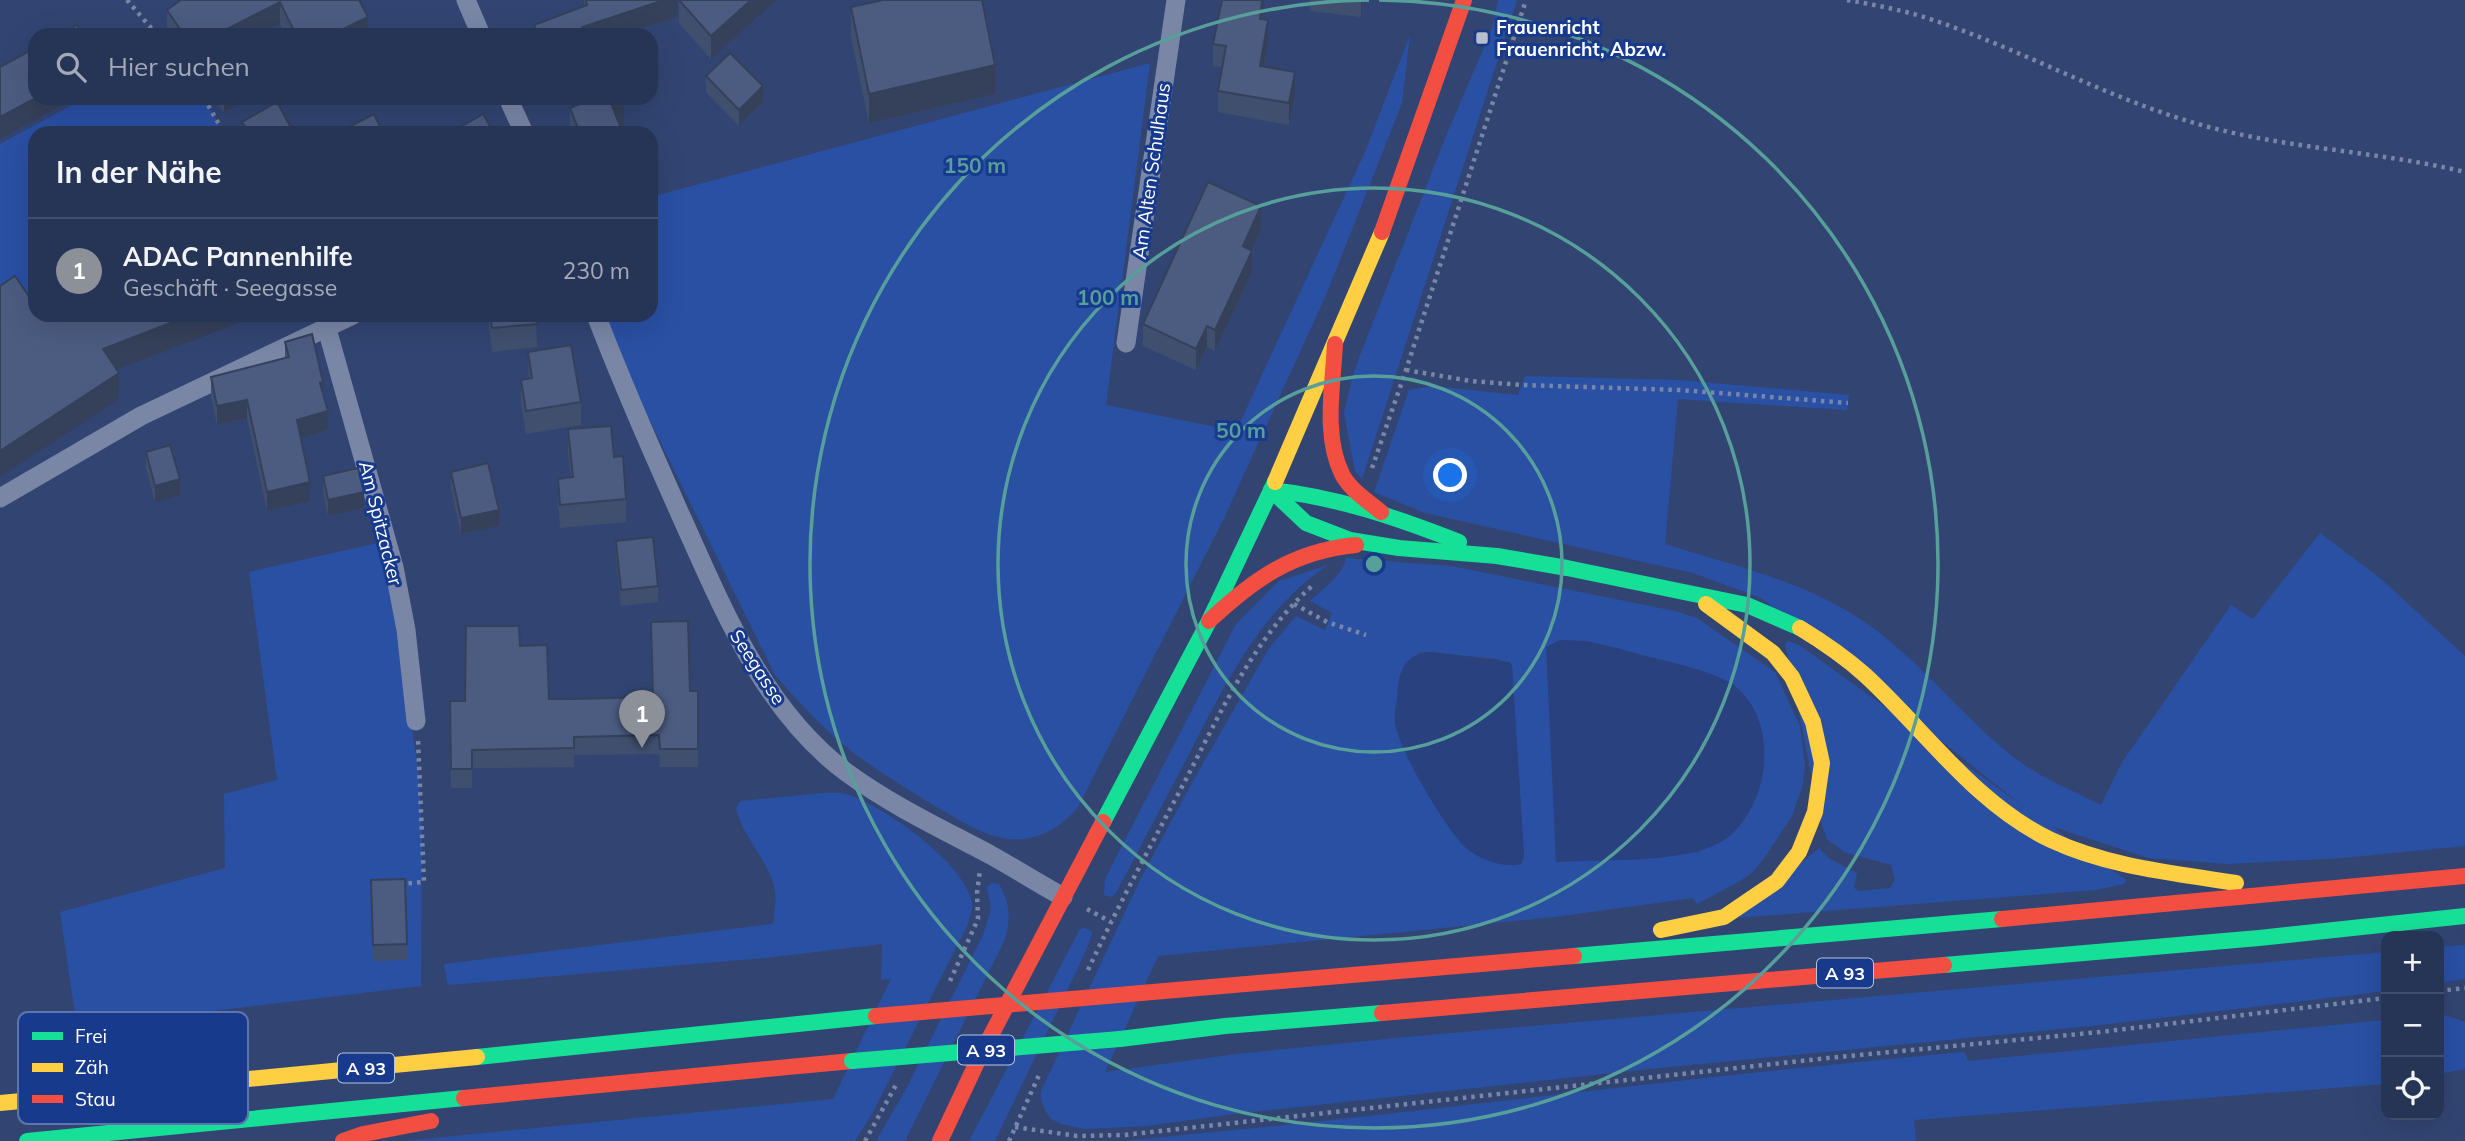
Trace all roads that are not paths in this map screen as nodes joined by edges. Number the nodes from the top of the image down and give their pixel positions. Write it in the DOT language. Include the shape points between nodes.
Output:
graph roads {
  1 [pos="466,0"];
  2 [pos="1177,0"];
  3 [pos="1464,0"];
  4 [pos="478,28"];
  5 [pos="511,105"];
  6 [pos="521,126"];
  7 [pos="340,322"];
  8 [pos="599,322"];
  9 [pos="327,329"];
  10 [pos="1126,343"];
  11 [pos="1335,344"];
  12 [pos="1271,490"];
  13 [pos="0,498"];
  14 [pos="1381,512"];
  15 [pos="1377,544"];
  16 [pos="1496,556"];
  17 [pos="1695,596"];
  18 [pos="1209,621"];
  19 [pos="415,721"];
  20 [pos="2465,876"];
  21 [pos="2287,891"];
  22 [pos="1063,897"];
  23 [pos="2465,916"];
  24 [pos="1515,960"];
  25 [pos="248,1081"];
  26 [pos="596,1087"];
  27 [pos="18,1101"];
  28 [pos="0,1103"];
  29 [pos="248,1117"];
  30 [pos="187,1124"];
  31 [pos="27,1141"];
  32 [pos="343,1141"];
  33 [pos="940,1141"];
  1 -- 4 [label="street"];
  2 -- 10 [label="street, Am Alten Schulhaus"];
  3 -- 11 [label="main road" via="1389,216"];
  5 -- 6 [label="street"];
  7 -- 9 [label="street"];
  8 -- 22 [label="street, Seegasse" via="727,617 775,697 844,771 898,807"];
  9 -- 13 [label="street" via="141,416"];
  9 -- 19 [label="street, Am Spitzacker" via="394,567"];
  11 -- 12 [label="main road"];
  11 -- 14 [label="main road" via="1337,460 1354,489"];
  12 -- 14 [label="main road" via="1299,492"];
  12 -- 15 [label="main road" via="1306,523"];
  12 -- 18 [label="main road"];
  14 -- 16 [label="main road"];
  15 -- 16 [label="main road"];
  15 -- 18 [label="main road" via="1336,545 1309,552 1256,579"];
  16 -- 17 [label="main road"];
  17 -- 21 [label="main road" via="1747,605 1827,645 1878,686 1991,800 2051,840 2142,870"];
  17 -- 24 [label="main road" via="1773,653 1792,677 1813,722 1822,763 1815,812 1799,852 1777,881 1724,917"];
  18 -- 22 [label="main road"];
  20 -- 21 [label="main road, A 93"];
  21 -- 24 [label="main road, A 93"];
  22 -- 33 [label="main road"];
  23 -- 26 [label="main road, A 93, bridge"];
  24 -- 25 [label="main road, A 93, bridge" via="717,1031"];
  26 -- 29 [label="main road, A 93"];
  26 -- 32 [label="main road"];
  27 -- 28 [label="main road, A 93, bridge"];
  30 -- 31 [label="main road, A 93"];
}
